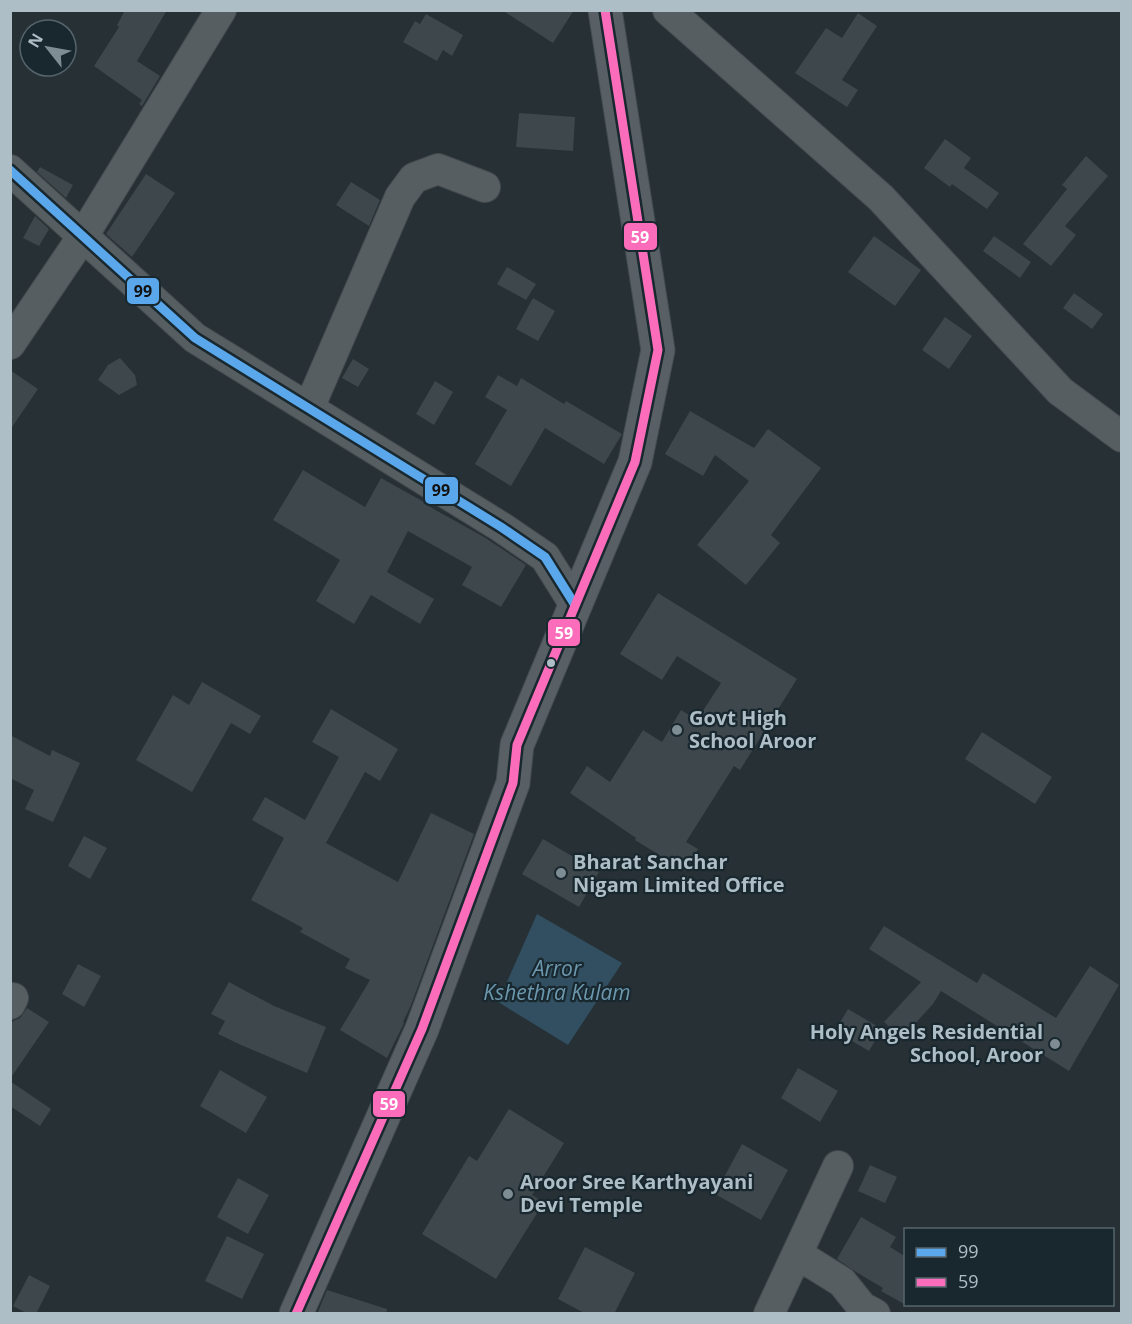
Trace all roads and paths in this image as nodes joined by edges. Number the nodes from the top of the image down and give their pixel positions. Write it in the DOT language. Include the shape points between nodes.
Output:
graph roads {
  1 [pos="221,10"];
  2 [pos="605,10"];
  3 [pos="668,10"];
  4 [pos="10,170"];
  5 [pos="485,187"];
  6 [pos="83,237"];
  7 [pos="10,344"];
  8 [pos="309,408"];
  9 [pos="1122,437"];
  10 [pos="575,605"];
  11 [pos="838,1166"];
  12 [pos="797,1254"];
  13 [pos="296,1314"];
  14 [pos="769,1314"];
  15 [pos="875,1314"];
  1 -- 6 [label="street"];
  2 -- 10 [label="main road" via="658,350 635,462"];
  3 -- 9 [label="street" via="881,198 1060,391"];
  4 -- 6 [label="street"];
  5 -- 8 [label="street" via="438,169 414,178 400,197"];
  6 -- 7 [label="street"];
  6 -- 8 [label="street" via="195,338"];
  8 -- 10 [label="street" via="545,556"];
  10 -- 13 [label="main road" via="517,745 513,783 422,1029"];
  11 -- 12 [label="street"];
  12 -- 14 [label="street"];
  12 -- 15 [label="street" via="842,1281 862,1306"];
}
